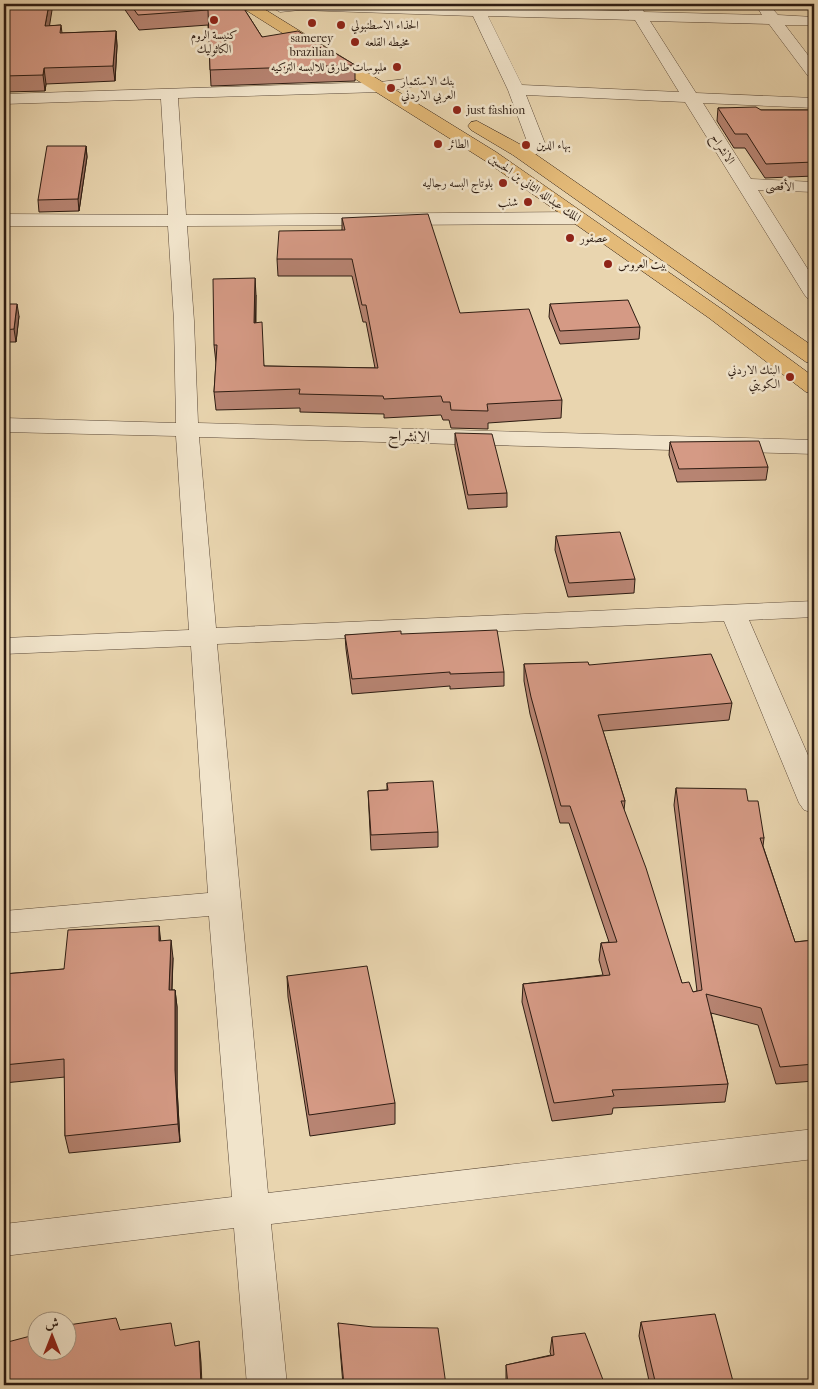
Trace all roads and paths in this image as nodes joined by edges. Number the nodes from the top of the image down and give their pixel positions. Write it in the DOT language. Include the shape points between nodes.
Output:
graph roads {
  1 [pos="246,4"];
  2 [pos="762,4"];
  3 [pos="299,5"];
  4 [pos="277,6"];
  5 [pos="477,8"];
  6 [pos="635,9"];
  7 [pos="774,20"];
  8 [pos="814,21"];
  9 [pos="814,72"];
  10 [pos="406,84"];
  11 [pos="380,87"];
  12 [pos="516,90"];
  13 [pos="169,94"];
  14 [pos="691,97"];
  15 [pos="4,99"];
  16 [pos="814,103"];
  17 [pos="447,108"];
  18 [pos="463,118"];
  19 [pos="519,151"];
  20 [pos="746,184"];
  21 [pos="814,187"];
  22 [pos="578,218"];
  23 [pos="4,220"];
  24 [pos="178,220"];
  25 [pos="814,294"];
  26 [pos="814,357"];
  27 [pos="814,387"];
  28 [pos="4,425"];
  29 [pos="187,430"];
  30 [pos="814,447"];
  31 [pos="814,609"];
  32 [pos="734,614"];
  33 [pos="205,638"];
  34 [pos="4,646"];
  35 [pos="814,802"];
  36 [pos="224,903"];
  37 [pos="4,922"];
  38 [pos="814,1144"];
  39 [pos="252,1213"];
  40 [pos="4,1240"];
  41 [pos="267,1385"];
  1 -- 11 [label="main road, الملك عبدالله الثاني بن الحسين"];
  2 -- 7 [label="street"];
  3 -- 4 [label="street"];
  3 -- 5 [label="street"];
  4 -- 10 [label="main road"];
  5 -- 6 [label="street"];
  5 -- 12 [label="street"];
  6 -- 7 [label="street"];
  6 -- 14 [label="street, الانشراح"];
  7 -- 8 [label="street"];
  7 -- 9 [label="street"];
  10 -- 11 [label="street"];
  10 -- 17 [label="main road"];
  11 -- 13 [label="street"];
  11 -- 22 [label="main road, الملك عبدالله الثاني بن الحسين" via="490,156"];
  12 -- 14 [label="street"];
  12 -- 19 [label="street" via="537,146 530,151"];
  13 -- 15 [label="street"];
  13 -- 24 [label="street"];
  14 -- 16 [label="street"];
  14 -- 20 [label="street, الانشراح"];
  18 -- 19 [label="main road, الملك عبدالله الثاني بن الحسين"];
  19 -- 26 [label="main road, الملك عبدالله الثاني بن الحسين"];
  20 -- 21 [label="street, الأقصى"];
  20 -- 25 [label="street, الانشراح"];
  22 -- 24 [label="street"];
  22 -- 27 [label="main road, الملك عبدالله الثاني بن الحسين"];
  23 -- 24 [label="street"];
  24 -- 29 [label="street"];
  28 -- 29 [label="street, الانشراح"];
  29 -- 30 [label="street, الانشراح"];
  29 -- 33 [label="street"];
  31 -- 32 [label="street"];
  32 -- 33 [label="street"];
  32 -- 35 [label="street"];
  33 -- 34 [label="street"];
  33 -- 36 [label="street"];
  36 -- 37 [label="street"];
  36 -- 39 [label="street"];
  38 -- 39 [label="street"];
  39 -- 40 [label="street"];
  39 -- 41 [label="street"];
}
